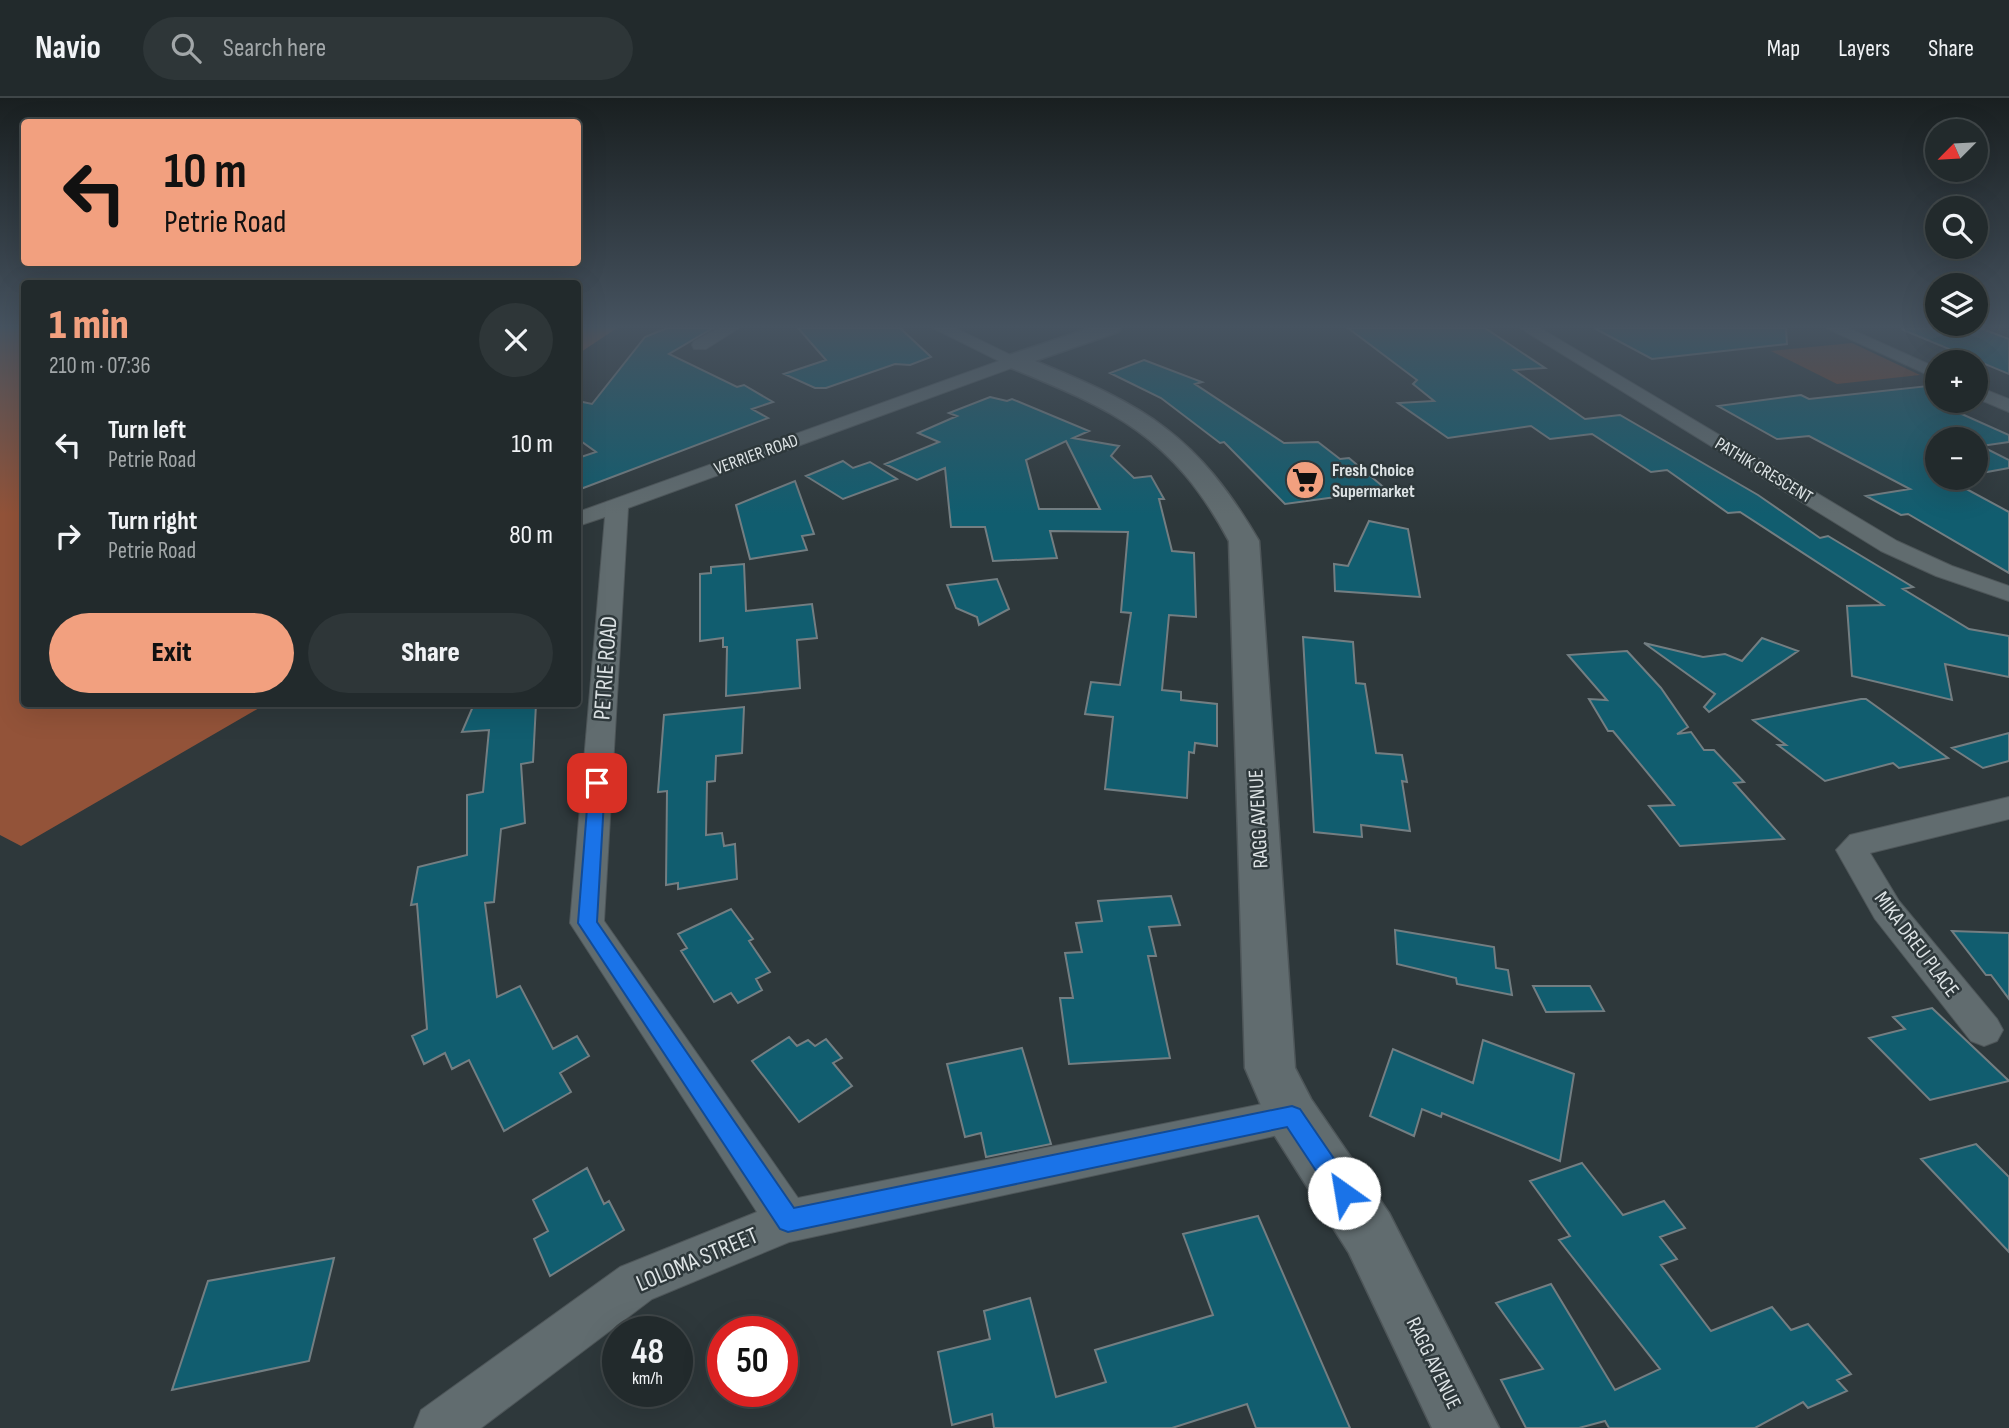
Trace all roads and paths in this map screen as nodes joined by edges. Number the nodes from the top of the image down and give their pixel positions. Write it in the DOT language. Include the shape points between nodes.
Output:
graph roads {
  1 [pos="936,390"];
  2 [pos="1083,390"];
  3 [pos="1631,390"];
  4 [pos="1988,396"];
  5 [pos="2009,406"];
  6 [pos="617,505"];
  7 [pos="581,518"];
  8 [pos="2009,594"];
  9 [pos="2009,808"];
  10 [pos="1984,1030"];
  11 [pos="1292,1116"];
  12 [pos="788,1221"];
  13 [pos="439,1428"];
  14 [pos="1466,1428"];
  1 -- 6 [label="street, VERRIER ROAD"];
  2 -- 11 [label="main road, RAGG AVENUE" via="1119,405 1156,429 1224,500 1244,541 1270,1068"];
  3 -- 8 [label="street, PATHIK CRESCENT" via="1889,546"];
  4 -- 5 [label="street"];
  6 -- 7 [label="street, VERRIER ROAD"];
  6 -- 12 [label="street, PETRIE ROAD" via="587,923"];
  9 -- 10 [label="street, MIKA DREU PLACE" via="1861,843 1852,850 1887,910"];
  11 -- 12 [label="street"];
  11 -- 14 [label="main road, RAGG AVENUE" via="1369,1233"];
  12 -- 13 [label="street, LOLOMA STREET" via="636,1283"];
}
